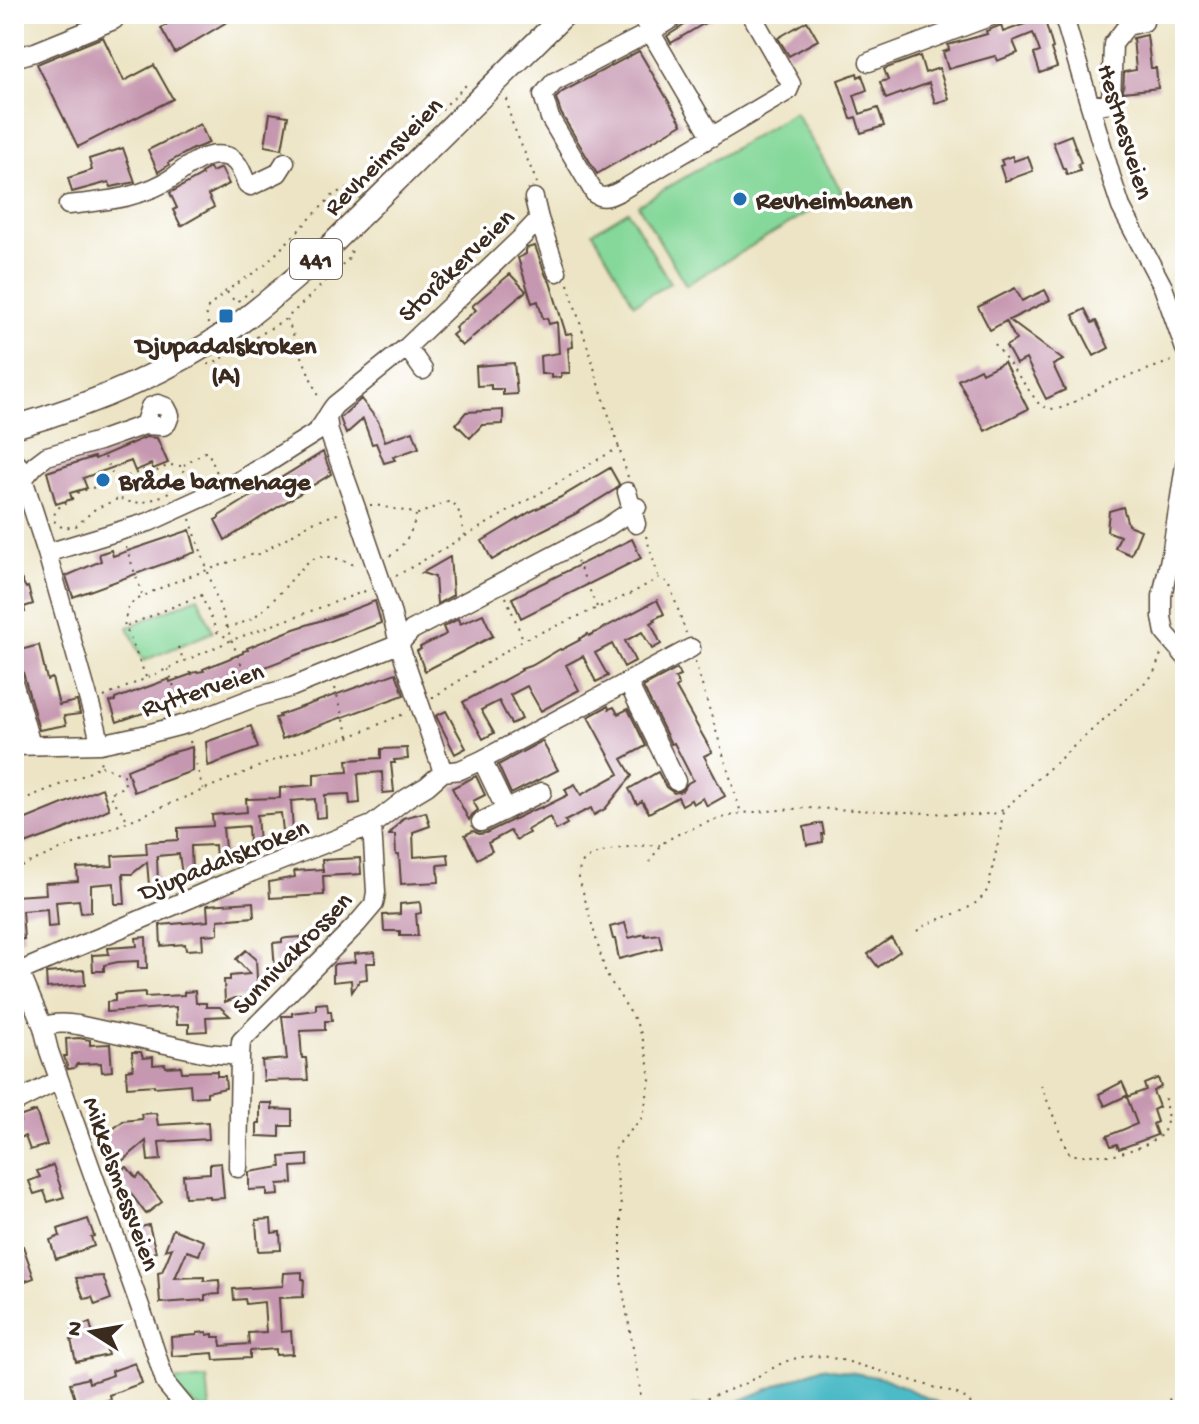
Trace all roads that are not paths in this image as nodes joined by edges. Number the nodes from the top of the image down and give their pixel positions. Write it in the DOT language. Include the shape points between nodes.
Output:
graph roads {
  1 [pos="565,14"];
  2 [pos="640,14"];
  3 [pos="679,14"];
  4 [pos="751,14"];
  5 [pos="997,14"];
  6 [pos="1063,14"];
  7 [pos="114,20"];
  8 [pos="1144,22"];
  9 [pos="650,32"];
  10 [pos="14,58"];
  11 [pos="869,62"];
  12 [pos="1090,106"];
  13 [pos="712,137"];
  14 [pos="285,162"];
  15 [pos="536,191"];
  16 [pos="68,205"];
  17 [pos="539,219"];
  18 [pos="561,274"];
  19 [pos="407,347"];
  20 [pos="1181,354"];
  21 [pos="423,370"];
  22 [pos="327,418"];
  23 [pos="144,425"];
  24 [pos="14,427"];
  25 [pos="14,461"];
  26 [pos="1185,465"];
  27 [pos="24,478"];
  28 [pos="22,503"];
  29 [pos="634,508"];
  30 [pos="47,553"];
  31 [pos="399,644"];
  32 [pos="691,648"];
  33 [pos="1185,656"];
  34 [pos="628,683"];
  35 [pos="14,685"];
  36 [pos="104,744"];
  37 [pos="23,745"];
  38 [pos="482,760"];
  39 [pos="443,772"];
  40 [pos="676,781"];
  41 [pos="542,792"];
  42 [pos="506,810"];
  43 [pos="481,822"];
  44 [pos="372,825"];
  45 [pos="17,973"];
  46 [pos="43,1027"];
  47 [pos="240,1056"];
  48 [pos="59,1080"];
  49 [pos="14,1103"];
  50 [pos="238,1168"];
  51 [pos="185,1407"];
  1 -- 24 [label="main road, Revheimsveien / 441" via="319,257 234,327 110,395"];
  2 -- 9 [label="street"];
  3 -- 9 [label="street"];
  4 -- 13 [label="street" via="791,84 780,98"];
  5 -- 11 [label="street"];
  6 -- 12 [label="street, Hestnesveien"];
  7 -- 10 [label="street"];
  8 -- 12 [label="street" via="1127,26 1113,44 1111,103"];
  9 -- 13 [label="street"];
  9 -- 13 [label="street" via="554,82 543,95 550,118 600,197"];
  12 -- 20 [label="street, Hestnesveien" via="1121,207 1163,287"];
  14 -- 16 [label="street" via="278,173 251,186 234,160 214,156 149,190"];
  15 -- 17 [label="street, Storåkerveien"];
  17 -- 18 [label="street, Storåkerveien"];
  17 -- 19 [label="street, Storåkerveien"];
  19 -- 21 [label="street, Storåkerveien"];
  19 -- 22 [label="street, Storåkerveien" via="335,405"];
  22 -- 30 [label="street, Storåkerveien" via="315,433 239,481 149,522"];
  22 -- 31 [label="street"];
  23 -- 27 [label="street" via="47,456"];
  25 -- 27 [label="street"];
  26 -- 33 [label="street" via="1162,617 1167,636"];
  27 -- 28 [label="street"];
  28 -- 30 [label="street"];
  29 -- 31 [label="street, Rytterveien" via="412,630"];
  30 -- 36 [label="street"];
  31 -- 36 [label="street, Rytterveien" via="186,724"];
  31 -- 39 [label="street"];
  32 -- 34 [label="street, Djupadalskroken"];
  34 -- 38 [label="street, Djupadalskroken"];
  34 -- 40 [label="street"];
  35 -- 37 [label="street"];
  36 -- 37 [label="street, Rytterveien"];
  38 -- 39 [label="street, Djupadalskroken"];
  38 -- 42 [label="street"];
  39 -- 44 [label="street, Djupadalskroken"];
  41 -- 42 [label="street"];
  42 -- 43 [label="street"];
  44 -- 45 [label="street, Djupadalskroken"];
  44 -- 47 [label="street, Sunnivakrossen" via="374,904 241,1041"];
  45 -- 46 [label="street, Mikkelsmessveien"];
  46 -- 47 [label="street, Sunnivakrossen" via="65,1023"];
  46 -- 48 [label="street, Mikkelsmessveien"];
  47 -- 50 [label="street"];
  48 -- 49 [label="street"];
  48 -- 51 [label="street, Mikkelsmessveien" via="166,1384"];
}
